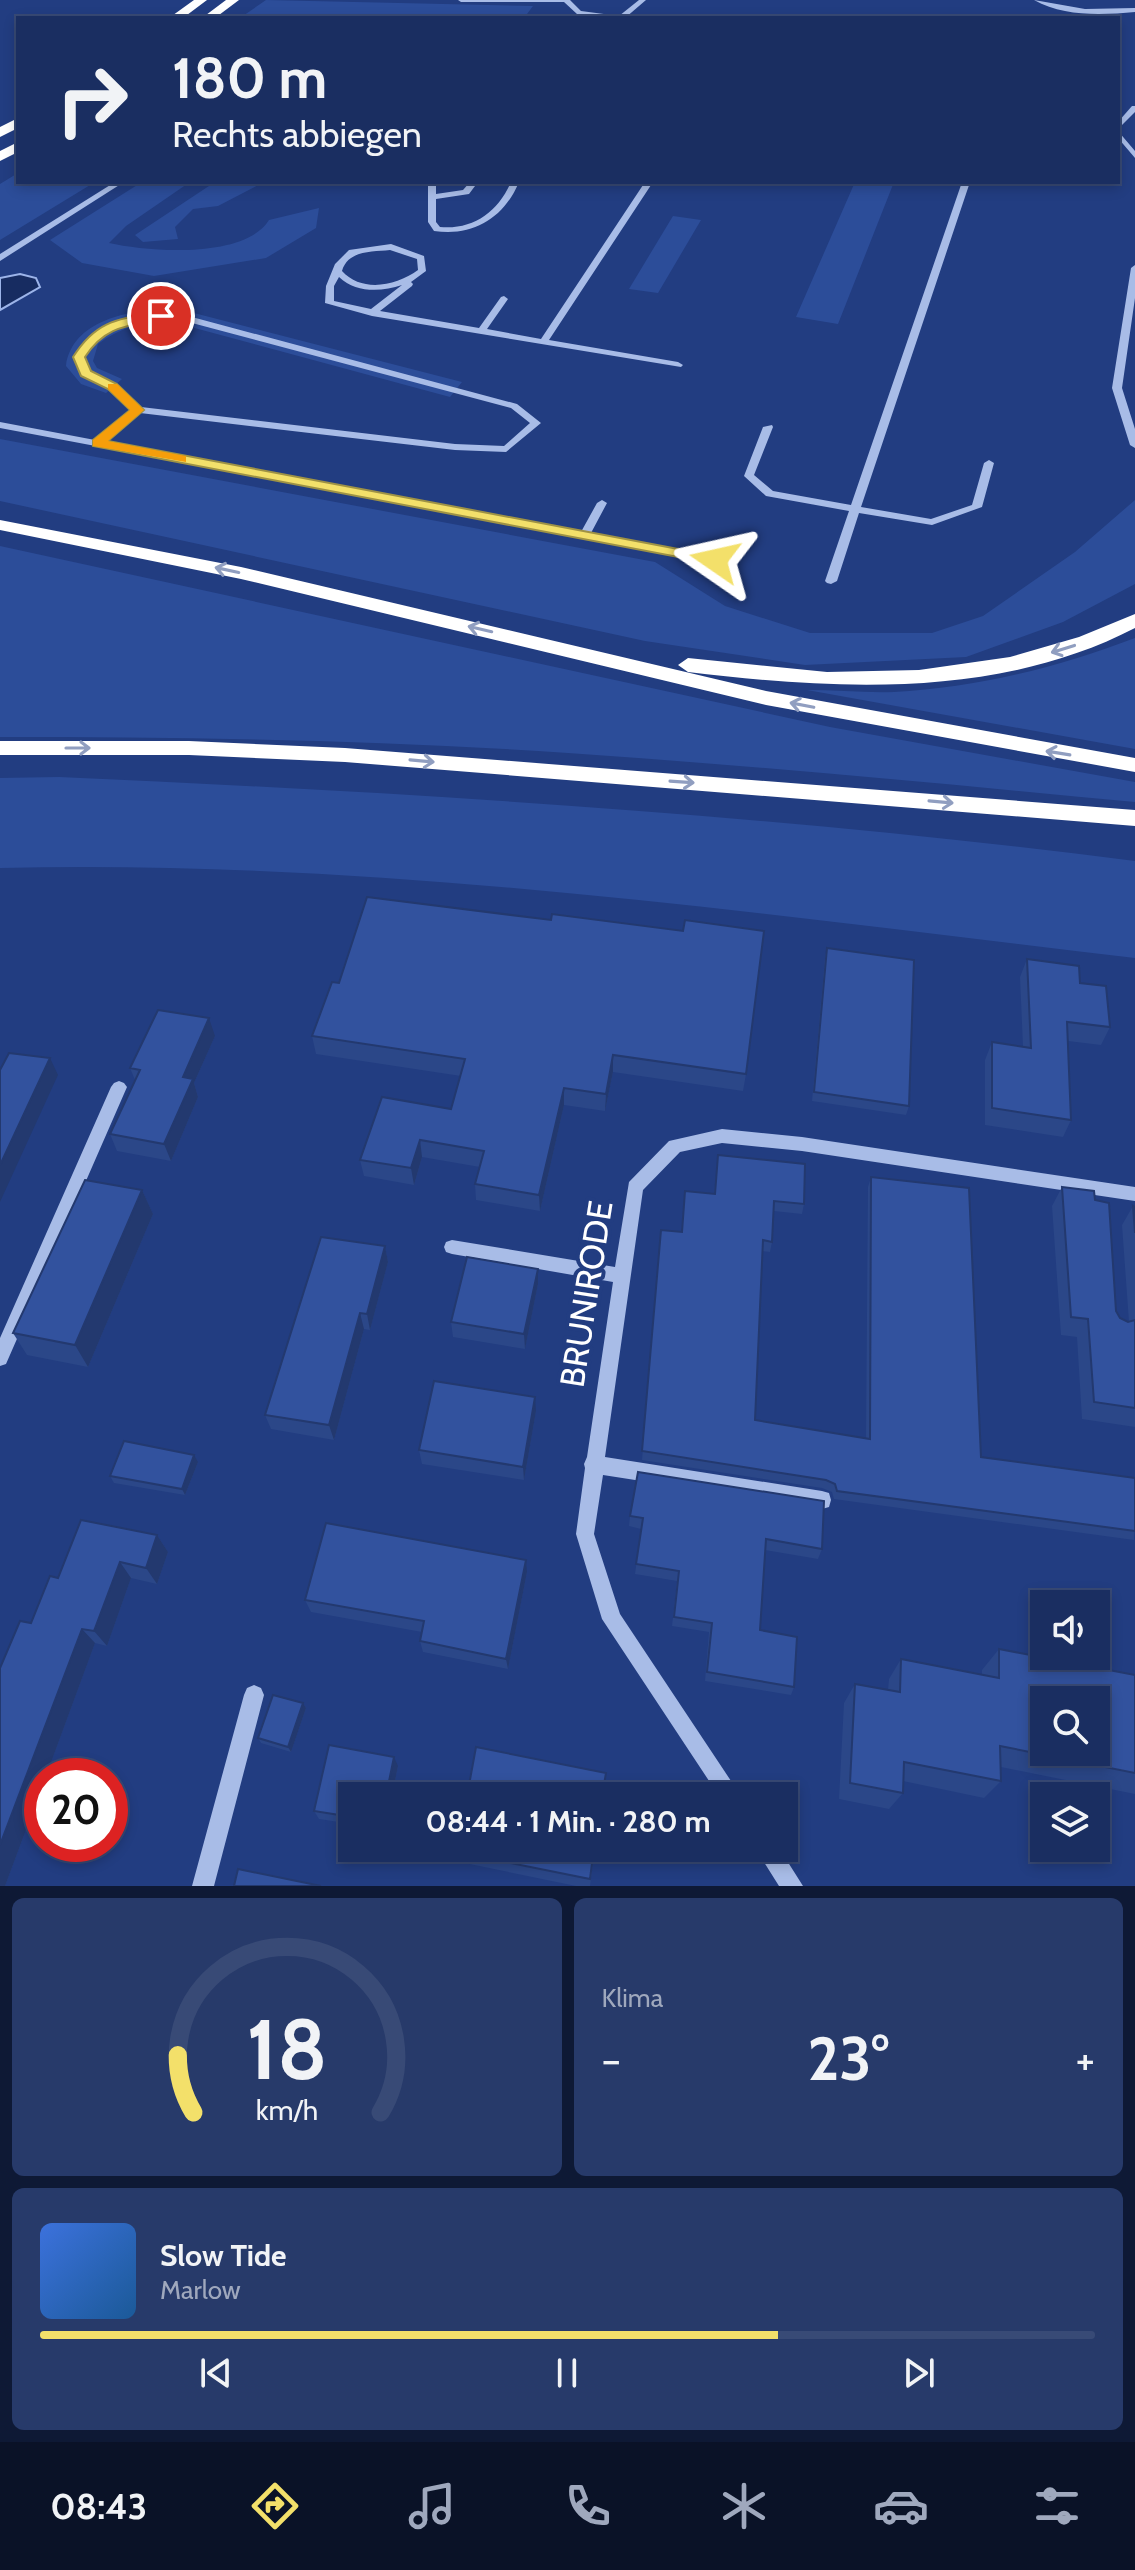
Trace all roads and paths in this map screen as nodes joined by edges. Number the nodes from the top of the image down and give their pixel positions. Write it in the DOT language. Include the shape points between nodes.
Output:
graph roads {
  1 [pos="201,0"];
  2 [pos="233,0"];
  3 [pos="461,0"];
  4 [pos="566,0"];
  5 [pos="643,0"];
  6 [pos="1037,0"];
  7 [pos="1135,10"];
  8 [pos="178,16"];
  9 [pos="211,16"];
  10 [pos="577,16"];
  11 [pos="623,16"];
  12 [pos="1135,108"];
  13 [pos="1120,127"];
  14 [pos="1120,133"];
  15 [pos="1135,156"];
  16 [pos="117,184"];
  17 [pos="432,184"];
  18 [pos="472,184"];
  19 [pos="514,184"];
  20 [pos="648,184"];
  21 [pos="965,184"];
  22 [pos="432,197"];
  23 [pos="0,258"];
  24 [pos="1135,268"];
  25 [pos="338,271"];
  26 [pos="416,277"];
  27 [pos="504,299"];
  28 [pos="372,313"];
  29 [pos="481,331"];
  30 [pos="543,342"];
  31 [pos="678,365"];
  32 [pos="138,410"];
  33 [pos="0,425"];
  34 [pos="768,427"];
  35 [pos="98,443"];
  36 [pos="1135,445"];
  37 [pos="989,463"];
  38 [pos="602,503"];
  39 [pos="856,508"];
  40 [pos="0,525"];
  41 [pos="585,535"];
  42 [pos="715,560"];
  43 [pos="831,581"];
  44 [pos="1135,620"];
  45 [pos="556,647"];
  46 [pos="0,748"];
  47 [pos="1135,765"];
  48 [pos="1132,818"];
  49 [pos="119,1087"];
  50 [pos="1135,1194"];
  51 [pos="452,1247"];
  52 [pos="622,1276"];
  53 [pos="0,1358"];
  54 [pos="593,1464"];
  55 [pos="822,1500"];
  56 [pos="254,1695"];
  57 [pos="722,1782"];
  58 [pos="776,1862"];
  59 [pos="203,1886"];
  60 [pos="792,1886"];
  1 -- 8 [label="highway"];
  2 -- 9 [label="highway"];
  3 -- 4 [label="street"];
  4 -- 10 [label="street"];
  5 -- 11 [label="street"];
  6 -- 7 [label="street" via="1091,14"];
  12 -- 13 [label="street"];
  14 -- 15 [label="street"];
  16 -- 23 [label="street"];
  17 -- 22 [label="street"];
  18 -- 22 [label="street" via="466,192"];
  19 -- 22 [label="street" via="489,219 471,229 437,229"];
  20 -- 30 [label="street"];
  21 -- 39 [label="street"];
  24 -- 36 [label="street" via="1117,388"];
  25 -- 26 [label="street" via="363,286 392,286"];
  25 -- 26 [label="street" via="352,252 391,247 421,258 422,271"];
  25 -- 28 [label="street" via="329,303"];
  26 -- 28 [label="street"];
  27 -- 29 [label="street"];
  28 -- 29 [label="street"];
  29 -- 30 [label="street"];
  30 -- 31 [label="street"];
  32 -- 32 [label="street" via="112,386 85,373 79,357 91,338 121,322 177,316 514,406 536,423 506,449"];
  32 -- 35 [label="street"];
  33 -- 35 [label="street"];
  34 -- 39 [label="street" via="749,476 770,494"];
  35 -- 41 [label="street"];
  37 -- 39 [label="street" via="977,507 932,522"];
  38 -- 41 [label="street"];
  39 -- 43 [label="street"];
  45 -- 40 [label="highway, one-way" via="241,573"];
  41 -- 42 [label="street"];
  44 -- 45 [label="highway, one-way" via="1032,659 924,678 866,681 802,680"];
  47 -- 45 [label="highway, one-way" via="766,698"];
  46 -- 48 [label="highway, one-way" via="345,755"];
  49 -- 53 [label="street"];
  50 -- 52 [label="street, BRUNIRODE" via="1108,1198 802,1144 722,1136 675,1146 635,1187"];
  51 -- 52 [label="street"];
  52 -- 54 [label="street, BRUNIRODE"];
  54 -- 55 [label="street"];
  54 -- 57 [label="street, BRUNIRODE" via="585,1534 612,1619"];
  56 -- 59 [label="street"];
  58 -- 60 [label="street"];
}
